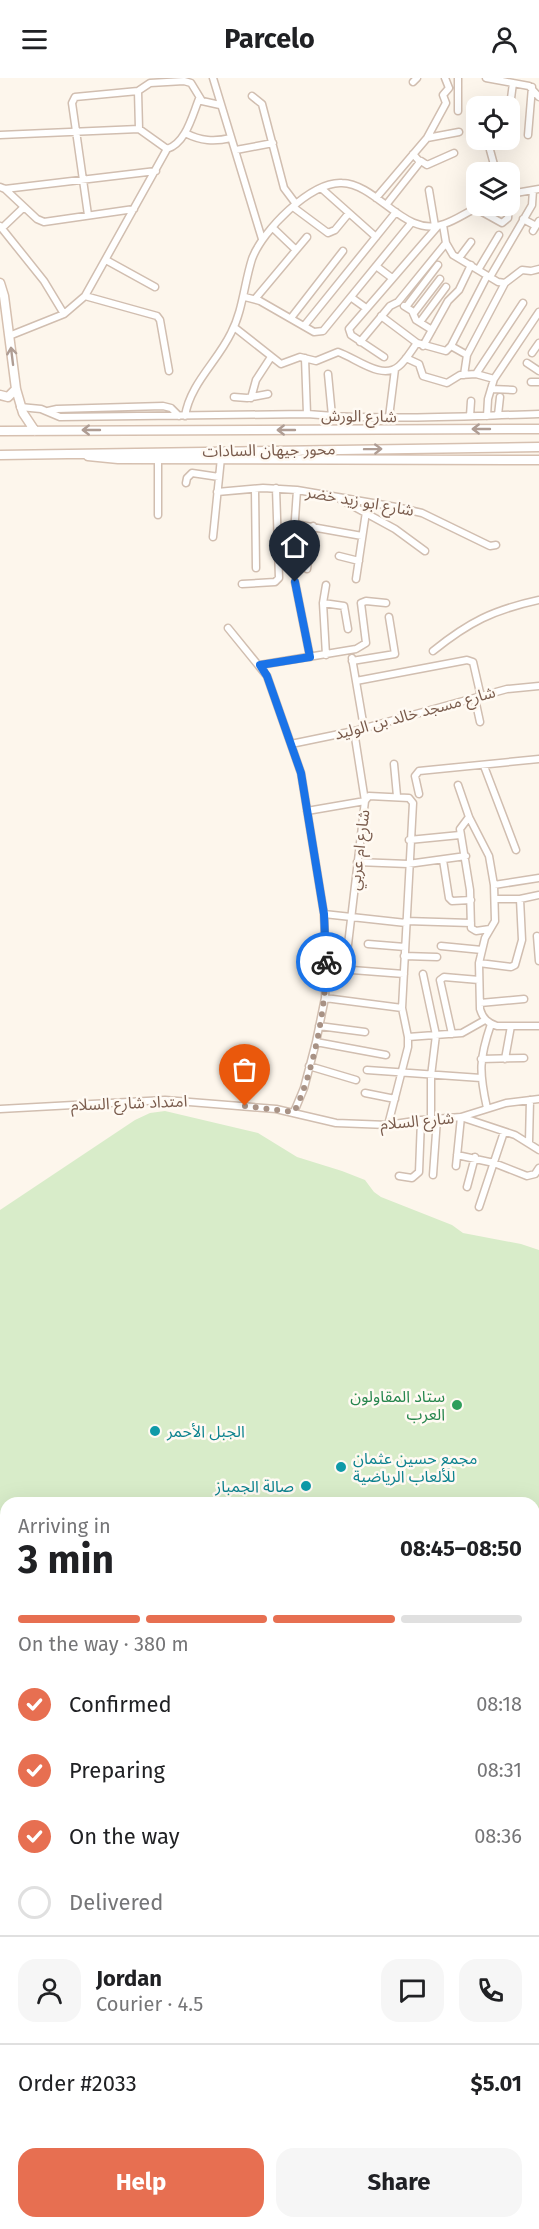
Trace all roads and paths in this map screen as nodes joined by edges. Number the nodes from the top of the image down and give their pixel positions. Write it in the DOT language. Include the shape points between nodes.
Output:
graph roads {
  1 [pos="213,78"];
  2 [pos="445,78"];
  3 [pos="458,78"];
  4 [pos="486,78"];
  5 [pos="506,80"];
  6 [pos="519,82"];
  7 [pos="532,87"];
  8 [pos="138,91"];
  9 [pos="252,96"];
  10 [pos="539,97"];
  11 [pos="199,99"];
  12 [pos="220,105"];
  13 [pos="458,111"];
  14 [pos="139,129"];
  15 [pos="75,131"];
  16 [pos="459,132"];
  17 [pos="185,133"];
  18 [pos="0,135"];
  19 [pos="528,135"];
  20 [pos="231,138"];
  21 [pos="427,138"];
  22 [pos="273,143"];
  23 [pos="167,149"];
  24 [pos="236,150"];
  25 [pos="490,150"];
  26 [pos="454,153"];
  27 [pos="413,154"];
  28 [pos="420,161"];
  29 [pos="493,162"];
  30 [pos="156,171"];
  31 [pos="83,179"];
  32 [pos="2,188"];
  33 [pos="321,188"];
  34 [pos="429,190"];
  35 [pos="536,190"];
  36 [pos="520,194"];
  37 [pos="376,198"];
  38 [pos="386,205"];
  39 [pos="294,206"];
  40 [pos="24,207"];
  41 [pos="134,209"];
  42 [pos="396,212"];
  43 [pos="349,213"];
  44 [pos="466,213"];
  45 [pos="88,215"];
  46 [pos="492,216"];
  47 [pos="507,216"];
  48 [pos="524,219"];
  49 [pos="412,222"];
  50 [pos="439,226"];
  51 [pos="536,226"];
  52 [pos="1,227"];
  53 [pos="273,228"];
  54 [pos="499,235"];
  55 [pos="307,237"];
  56 [pos="376,237"];
  57 [pos="262,239"];
  58 [pos="471,242"];
  59 [pos="446,243"];
  60 [pos="296,250"];
  61 [pos="342,251"];
  62 [pos="459,258"];
  63 [pos="106,260"];
  64 [pos="438,265"];
  65 [pos="376,266"];
  66 [pos="471,266"];
  67 [pos="539,268"];
  68 [pos="478,270"];
  69 [pos="488,277"];
  70 [pos="392,278"];
  71 [pos="440,279"];
  72 [pos="0,283"];
  73 [pos="505,283"];
  74 [pos="155,287"];
  75 [pos="446,287"];
  76 [pos="85,296"];
  77 [pos="245,297"];
  78 [pos="352,298"];
  79 [pos="255,299"];
  80 [pos="398,302"];
  81 [pos="523,303"];
  82 [pos="406,307"];
  83 [pos="366,308"];
  84 [pos="539,312"];
  85 [pos="414,313"];
  86 [pos="64,314"];
  87 [pos="381,316"];
  88 [pos="291,318"];
  89 [pos="420,322"];
  90 [pos="234,327"];
  91 [pos="304,327"];
  92 [pos="432,330"];
  93 [pos="9,336"];
  94 [pos="360,342"];
  95 [pos="539,343"];
  96 [pos="420,345"];
  97 [pos="452,346"];
  98 [pos="532,353"];
  99 [pos="467,355"];
  100 [pos="272,357"];
  101 [pos="384,357"];
  102 [pos="305,358"];
  103 [pos="406,358"];
  104 [pos="527,363"];
  105 [pos="395,369"];
  106 [pos="169,371"];
  107 [pos="539,371"];
  108 [pos="328,374"];
  109 [pos="477,374"];
  110 [pos="464,375"];
  111 [pos="494,379"];
  112 [pos="531,382"];
  113 [pos="539,382"];
  114 [pos="16,389"];
  115 [pos="490,389"];
  116 [pos="513,390"];
  117 [pos="0,394"];
  118 [pos="268,394"];
  119 [pos="234,397"];
  120 [pos="500,397"];
  121 [pos="251,398"];
  122 [pos="471,401"];
  123 [pos="20,407"];
  124 [pos="307,414"];
  125 [pos="539,414"];
  126 [pos="182,416"];
  127 [pos="332,416"];
  128 [pos="470,416"];
  129 [pos="487,416"];
  130 [pos="498,416"];
  131 [pos="388,417"];
  132 [pos="539,429"];
  133 [pos="35,430"];
  134 [pos="0,431"];
  135 [pos="539,447"];
  136 [pos="73,453"];
  137 [pos="0,454"];
  138 [pos="221,458"];
  139 [pos="158,459"];
  140 [pos="539,460"];
  141 [pos="219,477"];
  142 [pos="186,483"];
  143 [pos="276,488"];
  144 [pos="255,489"];
  145 [pos="297,490"];
  146 [pos="217,492"];
  147 [pos="335,496"];
  148 [pos="366,512"];
  149 [pos="158,515"];
  150 [pos="295,524"];
  151 [pos="313,526"];
  152 [pos="362,536"];
  153 [pos="213,537"];
  154 [pos="496,545"];
  155 [pos="425,551"];
  156 [pos="339,556"];
  157 [pos="359,561"];
  158 [pos="292,563"];
  159 [pos="256,568"];
  160 [pos="307,568"];
  161 [pos="356,579"];
  162 [pos="295,582"];
  163 [pos="242,584"];
  164 [pos="326,585"];
  165 [pos="539,600"];
  166 [pos="322,603"];
  167 [pos="386,603"];
  168 [pos="389,617"];
  169 [pos="228,628"];
  170 [pos="348,629"];
  171 [pos="351,651"];
  172 [pos="433,651"];
  173 [pos="326,655"];
  174 [pos="310,657"];
  175 [pos="352,661"];
  176 [pos="260,665"];
  177 [pos="356,681"];
  178 [pos="539,686"];
  179 [pos="478,698"];
  180 [pos="480,722"];
  181 [pos="364,728"];
  182 [pos="354,731"];
  183 [pos="291,744"];
  184 [pos="539,759"];
  185 [pos="394,764"];
  186 [pos="484,766"];
  187 [pos="458,785"];
  188 [pos="419,794"];
  189 [pos="397,796"];
  190 [pos="365,801"];
  191 [pos="307,811"];
  192 [pos="469,818"];
  193 [pos="460,835"];
  194 [pos="409,840"];
  195 [pos="516,850"];
  196 [pos="466,856"];
  197 [pos="443,860"];
  198 [pos="357,862"];
  199 [pos="408,864"];
  200 [pos="539,878"];
  201 [pos="494,885"];
  202 [pos="539,895"];
  203 [pos="495,899"];
  204 [pos="520,899"];
  205 [pos="471,900"];
  206 [pos="324,914"];
  207 [pos="351,917"];
  208 [pos="406,922"];
  209 [pos="471,923"];
  210 [pos="490,930"];
  211 [pos="537,936"];
  212 [pos="368,944"];
  213 [pos="441,946"];
  214 [pos="405,947"];
  215 [pos="482,950"];
  216 [pos="404,956"];
  217 [pos="437,957"];
  218 [pos="539,961"];
  219 [pos="479,963"];
  220 [pos="327,968"];
  221 [pos="345,970"];
  222 [pos="404,974"];
  223 [pos="423,974"];
  224 [pos="479,980"];
  225 [pos="325,998"];
  226 [pos="524,999"];
  227 [pos="480,1003"];
  228 [pos="402,1008"];
  229 [pos="488,1022"];
  230 [pos="319,1026"];
  231 [pos="511,1026"];
  232 [pos="539,1026"];
  233 [pos="364,1032"];
  234 [pos="452,1034"];
  235 [pos="436,1035"];
  236 [pos="408,1037"];
  237 [pos="316,1042"];
  238 [pos="386,1055"];
  239 [pos="524,1058"];
  240 [pos="481,1059"];
  241 [pos="505,1059"];
  242 [pos="309,1066"];
  243 [pos="367,1071"];
  244 [pos="400,1074"];
  245 [pos="431,1076"];
  246 [pos="480,1078"];
  247 [pos="356,1080"];
  248 [pos="365,1093"];
  249 [pos="394,1099"];
  250 [pos="539,1099"];
  251 [pos="530,1100"];
  252 [pos="488,1108"];
  253 [pos="0,1109"];
  254 [pos="294,1112"];
  255 [pos="461,1117"];
  256 [pos="434,1119"];
  257 [pos="421,1120"];
  258 [pos="388,1125"];
  259 [pos="504,1132"];
  260 [pos="529,1142"];
  261 [pos="539,1150"];
  262 [pos="457,1155"];
  263 [pos="475,1157"];
  264 [pos="494,1162"];
  265 [pos="456,1166"];
  266 [pos="539,1168"];
  267 [pos="433,1175"];
  268 [pos="399,1176"];
  269 [pos="537,1176"];
  270 [pos="467,1187"];
  271 [pos="479,1207"];
  1 -- 12 [label="street"];
  2 -- 21 [label="street" via="449,88 443,93 446,104"];
  3 -- 13 [label="street"];
  4 -- 5 [label="street"];
  5 -- 6 [label="street"];
  6 -- 7 [label="street"];
  7 -- 10 [label="street"];
  7 -- 19 [label="street"];
  8 -- 11 [label="street" via="150,83 184,81 191,83"];
  8 -- 14 [label="street"];
  8 -- 15 [label="street" via="75,97"];
  9 -- 22 [label="street" via="262,104"];
  11 -- 12 [label="street"];
  11 -- 17 [label="street"];
  12 -- 20 [label="street"];
  14 -- 15 [label="street"];
  14 -- 23 [label="street"];
  15 -- 18 [label="street"];
  15 -- 31 [label="street"];
  16 -- 21 [label="street"];
  17 -- 20 [label="street" via="203,140"];
  17 -- 23 [label="street"];
  20 -- 24 [label="street"];
  21 -- 27 [label="street"];
  22 -- 24 [label="street"];
  22 -- 39 [label="street" via="284,188"];
  23 -- 30 [label="street"];
  24 -- 57 [label="street"];
  25 -- 29 [label="street"];
  26 -- 28 [label="street" via="427,165"];
  27 -- 28 [label="street"];
  27 -- 37 [label="street"];
  28 -- 38 [label="street"];
  30 -- 31 [label="street"];
  30 -- 41 [label="street"];
  31 -- 32 [label="street"];
  31 -- 45 [label="street"];
  32 -- 40 [label="street"];
  33 -- 37 [label="street" via="345,183"];
  33 -- 39 [label="street"];
  33 -- 43 [label="street"];
  34 -- 50 [label="street"];
  35 -- 36 [label="street"];
  35 -- 48 [label="street"];
  37 -- 38 [label="street"];
  38 -- 42 [label="street"];
  39 -- 43 [label="street" via="328,233"];
  39 -- 53 [label="street"];
  40 -- 45 [label="street" via="44,222"];
  40 -- 52 [label="street"];
  41 -- 45 [label="street"];
  41 -- 63 [label="street"];
  42 -- 49 [label="street"];
  42 -- 56 [label="street"];
  43 -- 56 [label="street"];
  44 -- 50 [label="street"];
  46 -- 47 [label="street" via="502,223"];
  48 -- 51 [label="street"];
  48 -- 69 [label="street"];
  49 -- 50 [label="street"];
  49 -- 65 [label="street"];
  50 -- 59 [label="street"];
  50 -- 70 [label="street"];
  52 -- 86 [label="street" via="44,281"];
  53 -- 57 [label="street"];
  53 -- 60 [label="street"];
  54 -- 68 [label="street"];
  55 -- 60 [label="street"];
  56 -- 91 [label="street"];
  57 -- 77 [label="street" via="253,258"];
  58 -- 62 [label="street"];
  59 -- 62 [label="street"];
  59 -- 80 [label="street"];
  60 -- 79 [label="street"];
  61 -- 88 [label="street"];
  62 -- 66 [label="street"];
  63 -- 74 [label="street"];
  63 -- 76 [label="street"];
  64 -- 82 [label="street"];
  65 -- 70 [label="street"];
  65 -- 78 [label="street"];
  66 -- 68 [label="street"];
  66 -- 92 [label="street"];
  67 -- 73 [label="street" via="522,270"];
  68 -- 69 [label="street"];
  69 -- 73 [label="street"];
  69 -- 97 [label="street"];
  70 -- 83 [label="street"];
  71 -- 85 [label="street"];
  72 -- 93 [label="main road"];
  73 -- 99 [label="street"];
  75 -- 89 [label="street"];
  76 -- 86 [label="street"];
  76 -- 106 [label="street" via="158,316"];
  77 -- 79 [label="street"];
  77 -- 90 [label="street"];
  78 -- 83 [label="street"];
  78 -- 91 [label="street" via="323,331"];
  79 -- 88 [label="street"];
  80 -- 82 [label="street"];
  80 -- 87 [label="street"];
  81 -- 109 [label="street"];
  82 -- 85 [label="street"];
  83 -- 94 [label="street" via="349,332"];
  84 -- 111 [label="street"];
  85 -- 89 [label="street"];
  86 -- 93 [label="street"];
  87 -- 94 [label="street"];
  87 -- 96 [label="street"];
  88 -- 91 [label="street"];
  89 -- 92 [label="street"];
  90 -- 100 [label="street"];
  90 -- 126 [label="street"];
  92 -- 96 [label="street"];
  114 -- 93 [label="main road, one-way"];
  94 -- 101 [label="street"];
  95 -- 98 [label="street"];
  96 -- 97 [label="street" via="444,351"];
  96 -- 103 [label="street"];
  97 -- 99 [label="street"];
  99 -- 110 [label="street"];
  100 -- 102 [label="street" via="285,364"];
  100 -- 121 [label="street" via="256,380"];
  102 -- 105 [label="street" via="316,361 338,352 380,371"];
  102 -- 124 [label="street"];
  103 -- 105 [label="street"];
  103 -- 110 [label="street" via="419,364 426,377 447,382"];
  104 -- 107 [label="street"];
  105 -- 131 [label="street"];
  108 -- 127 [label="street"];
  109 -- 110 [label="street"];
  109 -- 111 [label="street"];
  111 -- 115 [label="street"];
  112 -- 113 [label="street"];
  114 -- 117 [label="main road" via="8,397"];
  114 -- 123 [label="main road"];
  115 -- 116 [label="street"];
  115 -- 129 [label="street"];
  118 -- 121 [label="street"];
  119 -- 121 [label="street"];
  120 -- 130 [label="street"];
  122 -- 128 [label="street"];
  123 -- 126 [label="street, شارع الورش" via="48,411 163,406"];
  123 -- 133 [label="main road"];
  124 -- 126 [label="street, شارع الورش"];
  124 -- 127 [label="street, شارع الورش"];
  125 -- 130 [label="street, شارع الورش"];
  127 -- 131 [label="street, شارع الورش"];
  128 -- 129 [label="street, شارع الورش"];
  128 -- 131 [label="street, شارع الورش"];
  129 -- 130 [label="street, شارع الورش"];
  132 -- 133 [label="main road, محور جيهان السادات, one-way"];
  133 -- 134 [label="main road, محور جيهان السادات"];
  136 -- 135 [label="main road, محور جيهان السادات, one-way"];
  136 -- 137 [label="main road, محور جيهان السادات"];
  136 -- 139 [label="main road" via="100,458"];
  138 -- 139 [label="main road"];
  138 -- 140 [label="main road"];
  138 -- 141 [label="street"];
  139 -- 149 [label="street"];
  141 -- 142 [label="street" via="192,473"];
  141 -- 146 [label="street"];
  143 -- 144 [label="street, شارع ابو زيد خضر"];
  143 -- 145 [label="street, شارع ابو زيد خضر"];
  143 -- 163 [label="street" via="279,578 275,582"];
  144 -- 146 [label="street, شارع ابو زيد خضر"];
  144 -- 159 [label="street"];
  145 -- 147 [label="street, شارع ابو زيد خضر"];
  145 -- 150 [label="street"];
  146 -- 153 [label="street"];
  147 -- 148 [label="street"];
  147 -- 154 [label="street, شارع ابو زيد خضر" via="422,513 490,546"];
  148 -- 152 [label="street"];
  148 -- 155 [label="street"];
  150 -- 151 [label="street"];
  150 -- 158 [label="street"];
  151 -- 152 [label="street"];
  151 -- 160 [label="street"];
  152 -- 157 [label="street"];
  156 -- 157 [label="street"];
  157 -- 161 [label="street"];
  162 -- 174 [label="street"];
  164 -- 166 [label="street"];
  165 -- 172 [label="street" via="488,614 464,626"];
  166 -- 170 [label="street" via="344,606"];
  166 -- 173 [label="street"];
  167 -- 171 [label="street" via="361,603 366,643"];
  168 -- 175 [label="street" via="395,654"];
  169 -- 176 [label="street"];
  171 -- 173 [label="street"];
  171 -- 175 [label="street"];
  173 -- 174 [label="street"];
  174 -- 176 [label="street"];
  175 -- 177 [label="street"];
  176 -- 183 [label="street"];
  177 -- 179 [label="street" via="467,660 473,663"];
  177 -- 181 [label="street"];
  178 -- 179 [label="street, شارع مسجد خالد بن الوليد" via="519,686"];
  179 -- 180 [label="street"];
  179 -- 181 [label="street, شارع مسجد خالد بن الوليد"];
  181 -- 182 [label="street, شارع مسجد خالد بن الوليد"];
  182 -- 183 [label="street, شارع مسجد خالد بن الوليد"];
  182 -- 190 [label="street, شارع ام عربي"];
  183 -- 191 [label="street"];
  184 -- 186 [label="street"];
  185 -- 189 [label="street"];
  186 -- 188 [label="street" via="419,771"];
  186 -- 195 [label="street"];
  187 -- 192 [label="street"];
  189 -- 190 [label="street" via="369,796"];
  189 -- 194 [label="street" via="412,800"];
  190 -- 191 [label="street"];
  190 -- 198 [label="street, شارع ام عربي"];
  191 -- 206 [label="street"];
  192 -- 193 [label="street" via="462,824"];
  192 -- 201 [label="street" via="489,856"];
  193 -- 194 [label="street"];
  193 -- 196 [label="street"];
  194 -- 199 [label="street"];
  196 -- 197 [label="street"];
  196 -- 205 [label="street"];
  197 -- 199 [label="street"];
  197 -- 205 [label="street" via="449,898"];
  198 -- 199 [label="street"];
  198 -- 207 [label="street, شارع ام عربي"];
  199 -- 208 [label="street"];
  200 -- 201 [label="street"];
  201 -- 203 [label="street"];
  202 -- 204 [label="street"];
  203 -- 204 [label="street"];
  203 -- 210 [label="street" via="495,921"];
  204 -- 219 [label="street" via="522,940 515,965"];
  205 -- 209 [label="street"];
  206 -- 207 [label="street"];
  206 -- 220 [label="street"];
  207 -- 208 [label="street"];
  207 -- 221 [label="street, شارع ام عربي"];
  208 -- 209 [label="street"];
  208 -- 214 [label="street"];
  209 -- 210 [label="street" via="473,930"];
  210 -- 215 [label="street"];
  211 -- 218 [label="street"];
  212 -- 214 [label="street"];
  213 -- 215 [label="street"];
  214 -- 216 [label="street"];
  215 -- 219 [label="street"];
  216 -- 217 [label="street"];
  216 -- 222 [label="street"];
  219 -- 224 [label="street"];
  220 -- 221 [label="street"];
  220 -- 225 [label="street"];
  221 -- 222 [label="street"];
  222 -- 228 [label="street"];
  223 -- 235 [label="street"];
  224 -- 227 [label="street"];
  224 -- 234 [label="street" via="440,980"];
  225 -- 228 [label="street"];
  225 -- 230 [label="street"];
  226 -- 227 [label="street"];
  227 -- 229 [label="street"];
  228 -- 236 [label="street"];
  229 -- 231 [label="street"];
  229 -- 234 [label="street"];
  229 -- 240 [label="street"];
  230 -- 233 [label="street"];
  230 -- 237 [label="street"];
  231 -- 232 [label="street"];
  231 -- 241 [label="street"];
  234 -- 235 [label="street"];
  235 -- 236 [label="street"];
  235 -- 245 [label="street"];
  236 -- 244 [label="street"];
  237 -- 238 [label="street"];
  237 -- 242 [label="street"];
  239 -- 241 [label="street"];
  240 -- 241 [label="street"];
  240 -- 246 [label="street"];
  242 -- 247 [label="street"];
  242 -- 254 [label="street"];
  243 -- 244 [label="street"];
  244 -- 245 [label="street"];
  244 -- 249 [label="street"];
  245 -- 246 [label="street"];
  245 -- 256 [label="street"];
  246 -- 252 [label="street"];
  248 -- 249 [label="street"];
  249 -- 258 [label="street"];
  250 -- 251 [label="street, شارع السلام"];
  251 -- 252 [label="street, شارع السلام"];
  251 -- 260 [label="street"];
  252 -- 255 [label="street, شارع السلام"];
  253 -- 254 [label="street, امتداد شارع السلام" via="165,1100"];
  254 -- 258 [label="street, شارع السلام" via="336,1123"];
  255 -- 256 [label="street, شارع السلام"];
  255 -- 259 [label="street"];
  255 -- 262 [label="street"];
  256 -- 257 [label="street, شارع السلام"];
  256 -- 267 [label="street"];
  257 -- 258 [label="street, شارع السلام"];
  257 -- 268 [label="street" via="419,1172 412,1178"];
  259 -- 260 [label="street"];
  259 -- 264 [label="street"];
  260 -- 261 [label="street"];
  262 -- 263 [label="street"];
  262 -- 265 [label="street"];
  263 -- 264 [label="street"];
  263 -- 270 [label="street"];
  264 -- 269 [label="street" via="527,1176"];
  264 -- 271 [label="street"];
  266 -- 269 [label="street"];
}
